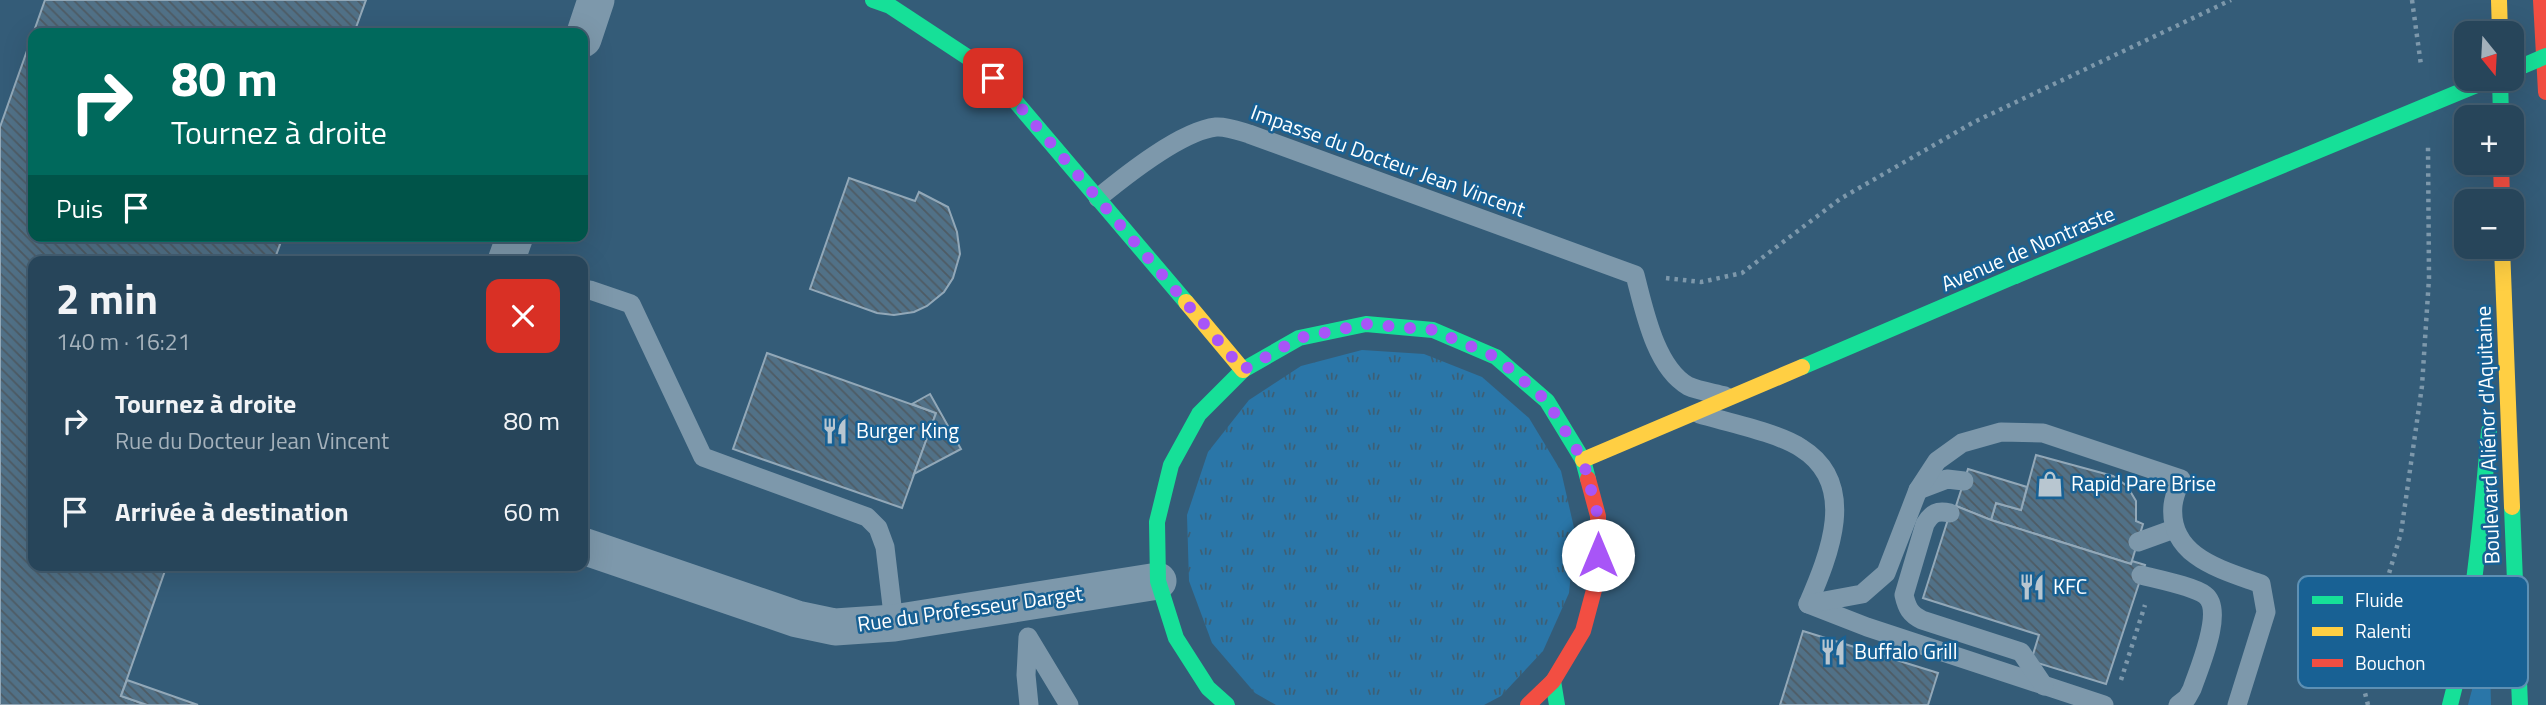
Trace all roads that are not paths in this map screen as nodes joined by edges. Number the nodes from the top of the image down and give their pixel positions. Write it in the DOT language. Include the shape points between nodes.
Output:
graph roads {
  1 [pos="596,0"];
  2 [pos="873,0"];
  3 [pos="2499,0"];
  4 [pos="2541,0"];
  5 [pos="2500,21"];
  6 [pos="587,28"];
  7 [pos="2546,56"];
  8 [pos="2524,65"];
  9 [pos="2462,91"];
  10 [pos="2546,92"];
  11 [pos="1098,198"];
  12 [pos="2502,259"];
  13 [pos="588,290"];
  14 [pos="2503,293"];
  15 [pos="1243,370"];
  16 [pos="1730,398"];
  17 [pos="1694,412"];
  18 [pos="1583,460"];
  19 [pos="1964,481"];
  20 [pos="1918,490"];
  21 [pos="1950,513"];
  22 [pos="2174,529"];
  23 [pos="2138,542"];
  24 [pos="588,548"];
  25 [pos="2476,576"];
  26 [pos="2515,576"];
  27 [pos="2148,577"];
  28 [pos="1158,581"];
  29 [pos="1808,604"];
  30 [pos="1025,620"];
  31 [pos="894,623"];
  32 [pos="1553,681"];
  33 [pos="2044,686"];
  34 [pos="2455,688"];
  35 [pos="2111,698"];
  36 [pos="1029,705"];
  37 [pos="1069,705"];
  38 [pos="1227,705"];
  39 [pos="1528,705"];
  40 [pos="1557,705"];
  41 [pos="2178,705"];
  42 [pos="2237,705"];
  43 [pos="2450,705"];
  1 -- 6 [label="street"];
  2 -- 11 [label="main road" via="890,6 975,62 1010,95"];
  3 -- 5 [label="main road"];
  4 -- 10 [label="main road"];
  7 -- 8 [label="main road, bridge"];
  9 -- 16 [label="main road, Avenue de Nontraste, bridge"];
  11 -- 15 [label="main road"];
  11 -- 16 [label="lane, Impasse du Docteur Jean Vincent" via="1195,131 1220,127 1249,134 1634,275 1648,326 1672,372 1689,386"];
  12 -- 14 [label="main road, Boulevard Aliénor d'Aquitaine"];
  13 -- 31 [label="lane" via="631,304 703,457 867,517 878,527 885,547"];
  14 -- 25 [label="main road"];
  14 -- 26 [label="main road, Boulevard Aliénor d'Aquitaine"];
  15 -- 18 [label="main road" via="1299,338 1366,324 1433,330 1496,357 1547,401"];
  15 -- 28 [label="main road" via="1199,414 1171,465 1157,522"];
  16 -- 17 [label="main road, Avenue de Nontraste"];
  17 -- 18 [label="main road, Avenue de Nontraste"];
  17 -- 29 [label="lane" via="1800,446 1818,461 1835,505 1834,533"];
  18 -- 32 [label="main road" via="1598,516 1598,575 1583,631"];
  19 -- 20 [label="lane" via="1947,479"];
  20 -- 22 [label="lane" via="1937,461 1962,443 2001,432 2043,433 2181,479 2173,504"];
  20 -- 29 [label="lane" via="1885,573 1862,594"];
  21 -- 33 [label="lane" via="1931,514 1925,524 1904,595 1906,606 1922,620 2021,652"];
  22 -- 23 [label="lane"];
  22 -- 42 [label="lane" via="2189,551 2206,564 2261,584 2266,612"];
  24 -- 31 [label="street, Rue du Professeur Darget" via="797,619 835,626"];
  27 -- 41 [label="lane" via="2204,594 2211,602 2214,618 2192,689"];
  28 -- 30 [label="street, Rue du Professeur Darget"];
  28 -- 38 [label="main road" via="1176,638 1208,688"];
  29 -- 33 [label="lane"];
  30 -- 31 [label="street, Rue du Professeur Darget"];
  30 -- 36 [label="lane"];
  30 -- 37 [label="lane"];
  32 -- 39 [label="main road"];
  32 -- 40 [label="main road"];
  33 -- 35 [label="lane"];
  34 -- 43 [label="main road"];
}
